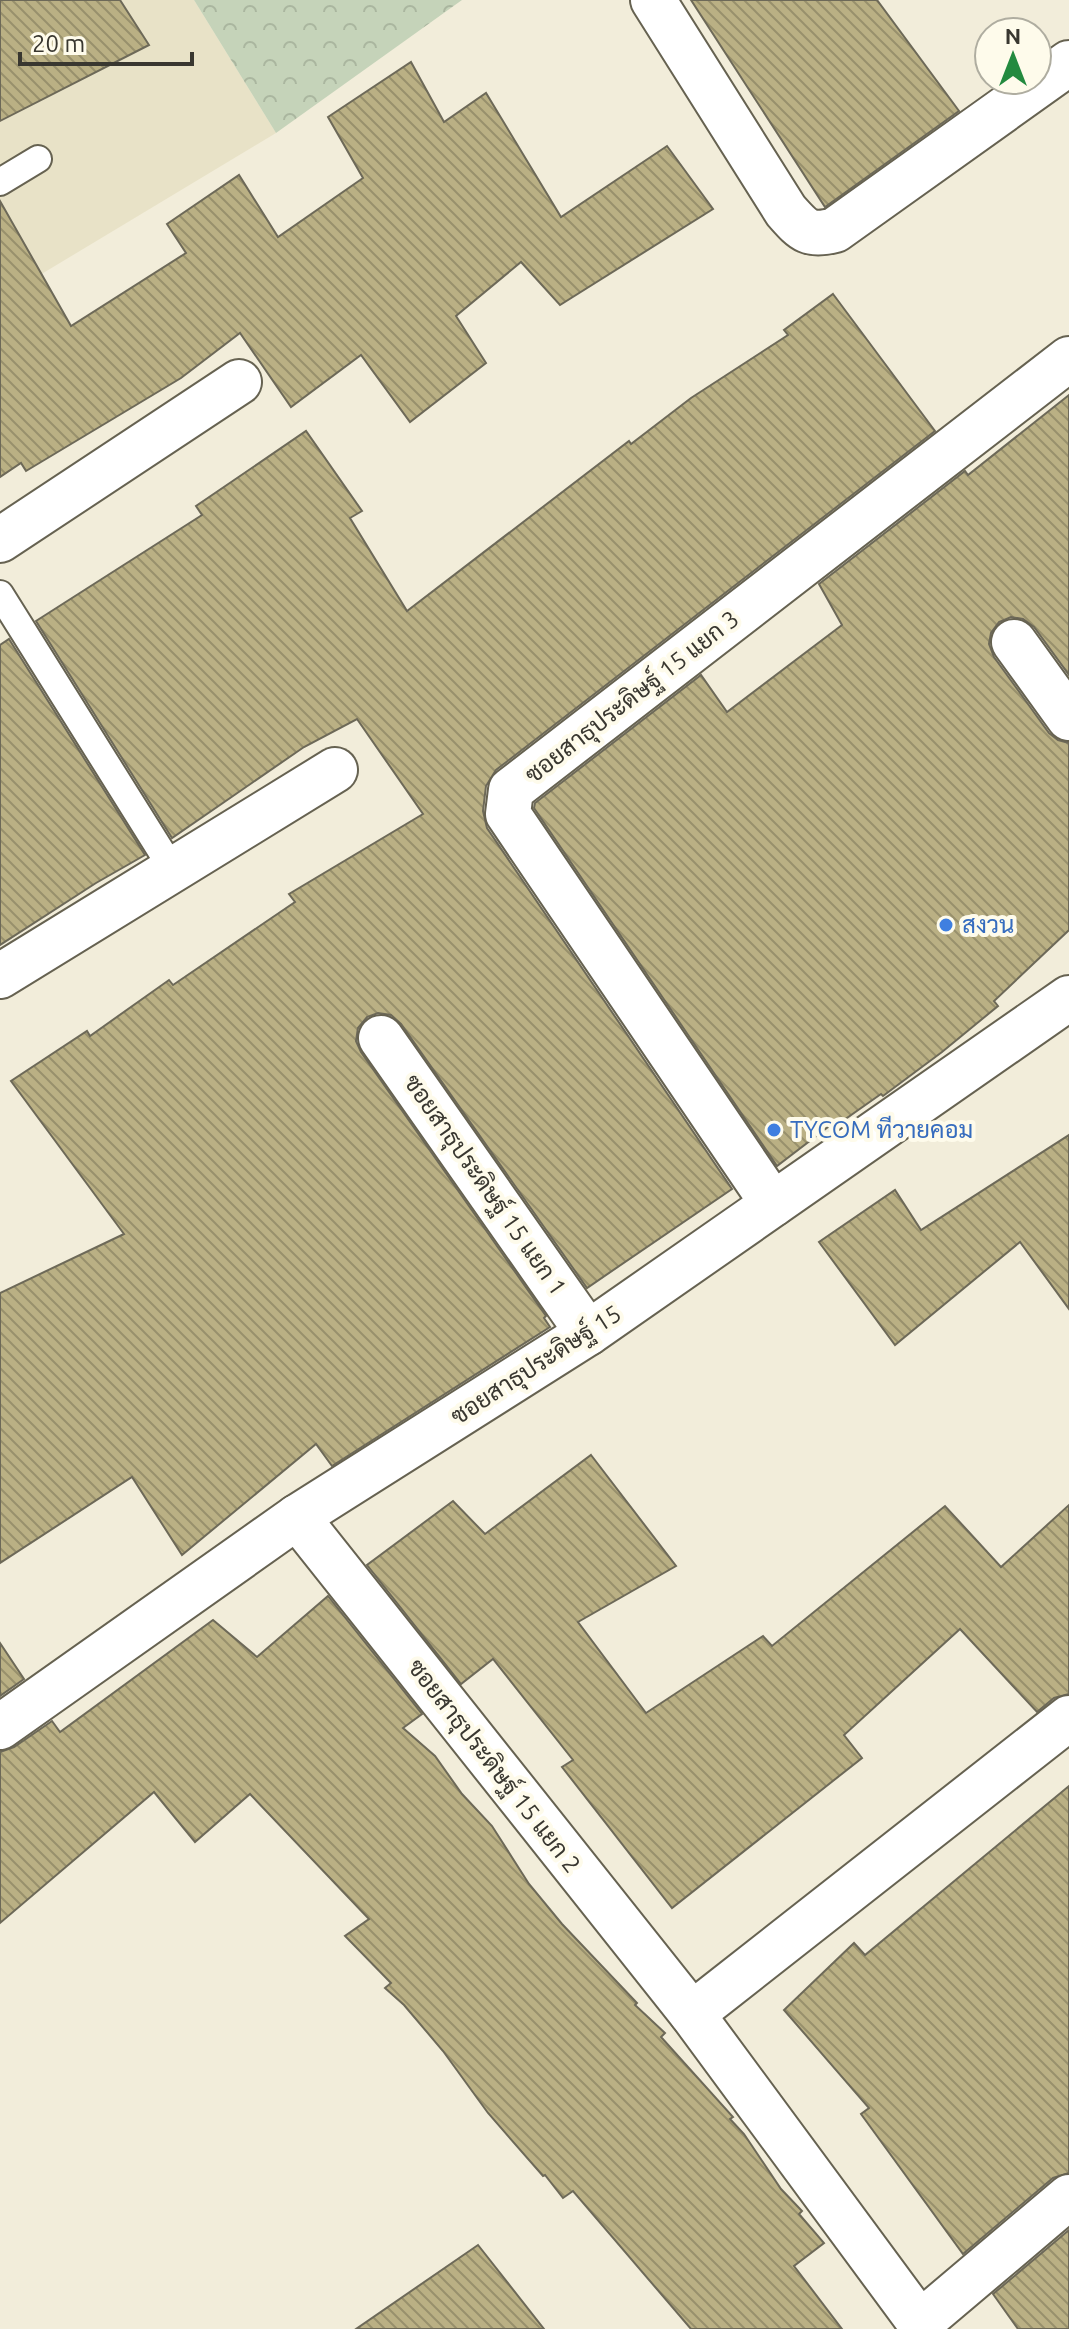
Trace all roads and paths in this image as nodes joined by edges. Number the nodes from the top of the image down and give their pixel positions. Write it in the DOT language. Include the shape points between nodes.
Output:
graph roads {
  1 [pos="653,0"];
  2 [pos="1069,63"];
  3 [pos="38,159"];
  4 [pos="0,182"];
  5 [pos="1069,359"];
  6 [pos="239,382"];
  7 [pos="0,540"];
  8 [pos="0,594"];
  9 [pos="1014,642"];
  10 [pos="1069,718"];
  11 [pos="335,770"];
  12 [pos="173,870"];
  13 [pos="0,976"];
  14 [pos="1069,998"];
  15 [pos="381,1038"];
  16 [pos="773,1204"];
  17 [pos="588,1333"];
  18 [pos="297,1517"];
  19 [pos="1069,1718"];
  20 [pos="0,1727"];
  21 [pos="692,2014"];
  22 [pos="1069,2197"];
  23 [pos="922,2326"];
  1 -- 2 [label="street" via="786,211 804,231 820,234 835,230"];
  3 -- 4 [label="lane"];
  5 -- 16 [label="street, ซอยสาธุประดิษฐ์ 15 แยก 3" via="511,790 508,814"];
  6 -- 7 [label="street"];
  8 -- 12 [label="lane"];
  9 -- 10 [label="street"];
  11 -- 12 [label="street"];
  12 -- 13 [label="street"];
  14 -- 16 [label="street, ซอยสาธุประดิษฐ์ 15"];
  15 -- 17 [label="street, ซอยสาธุประดิษฐ์ 15 แยก 1"];
  16 -- 17 [label="street, ซอยสาธุประดิษฐ์ 15"];
  17 -- 18 [label="street, ซอยสาธุประดิษฐ์ 15"];
  18 -- 20 [label="street, ซอยสาธุประดิษฐ์ 15"];
  18 -- 21 [label="street, ซอยสาธุประดิษฐ์ 15 แยก 2"];
  19 -- 21 [label="street"];
  21 -- 23 [label="street, ซอยสาธุประดิษฐ์ 15 แยก 2"];
  22 -- 23 [label="street, ซอยสาธุประดิษฐ์ 15 แยก 2"];
}
